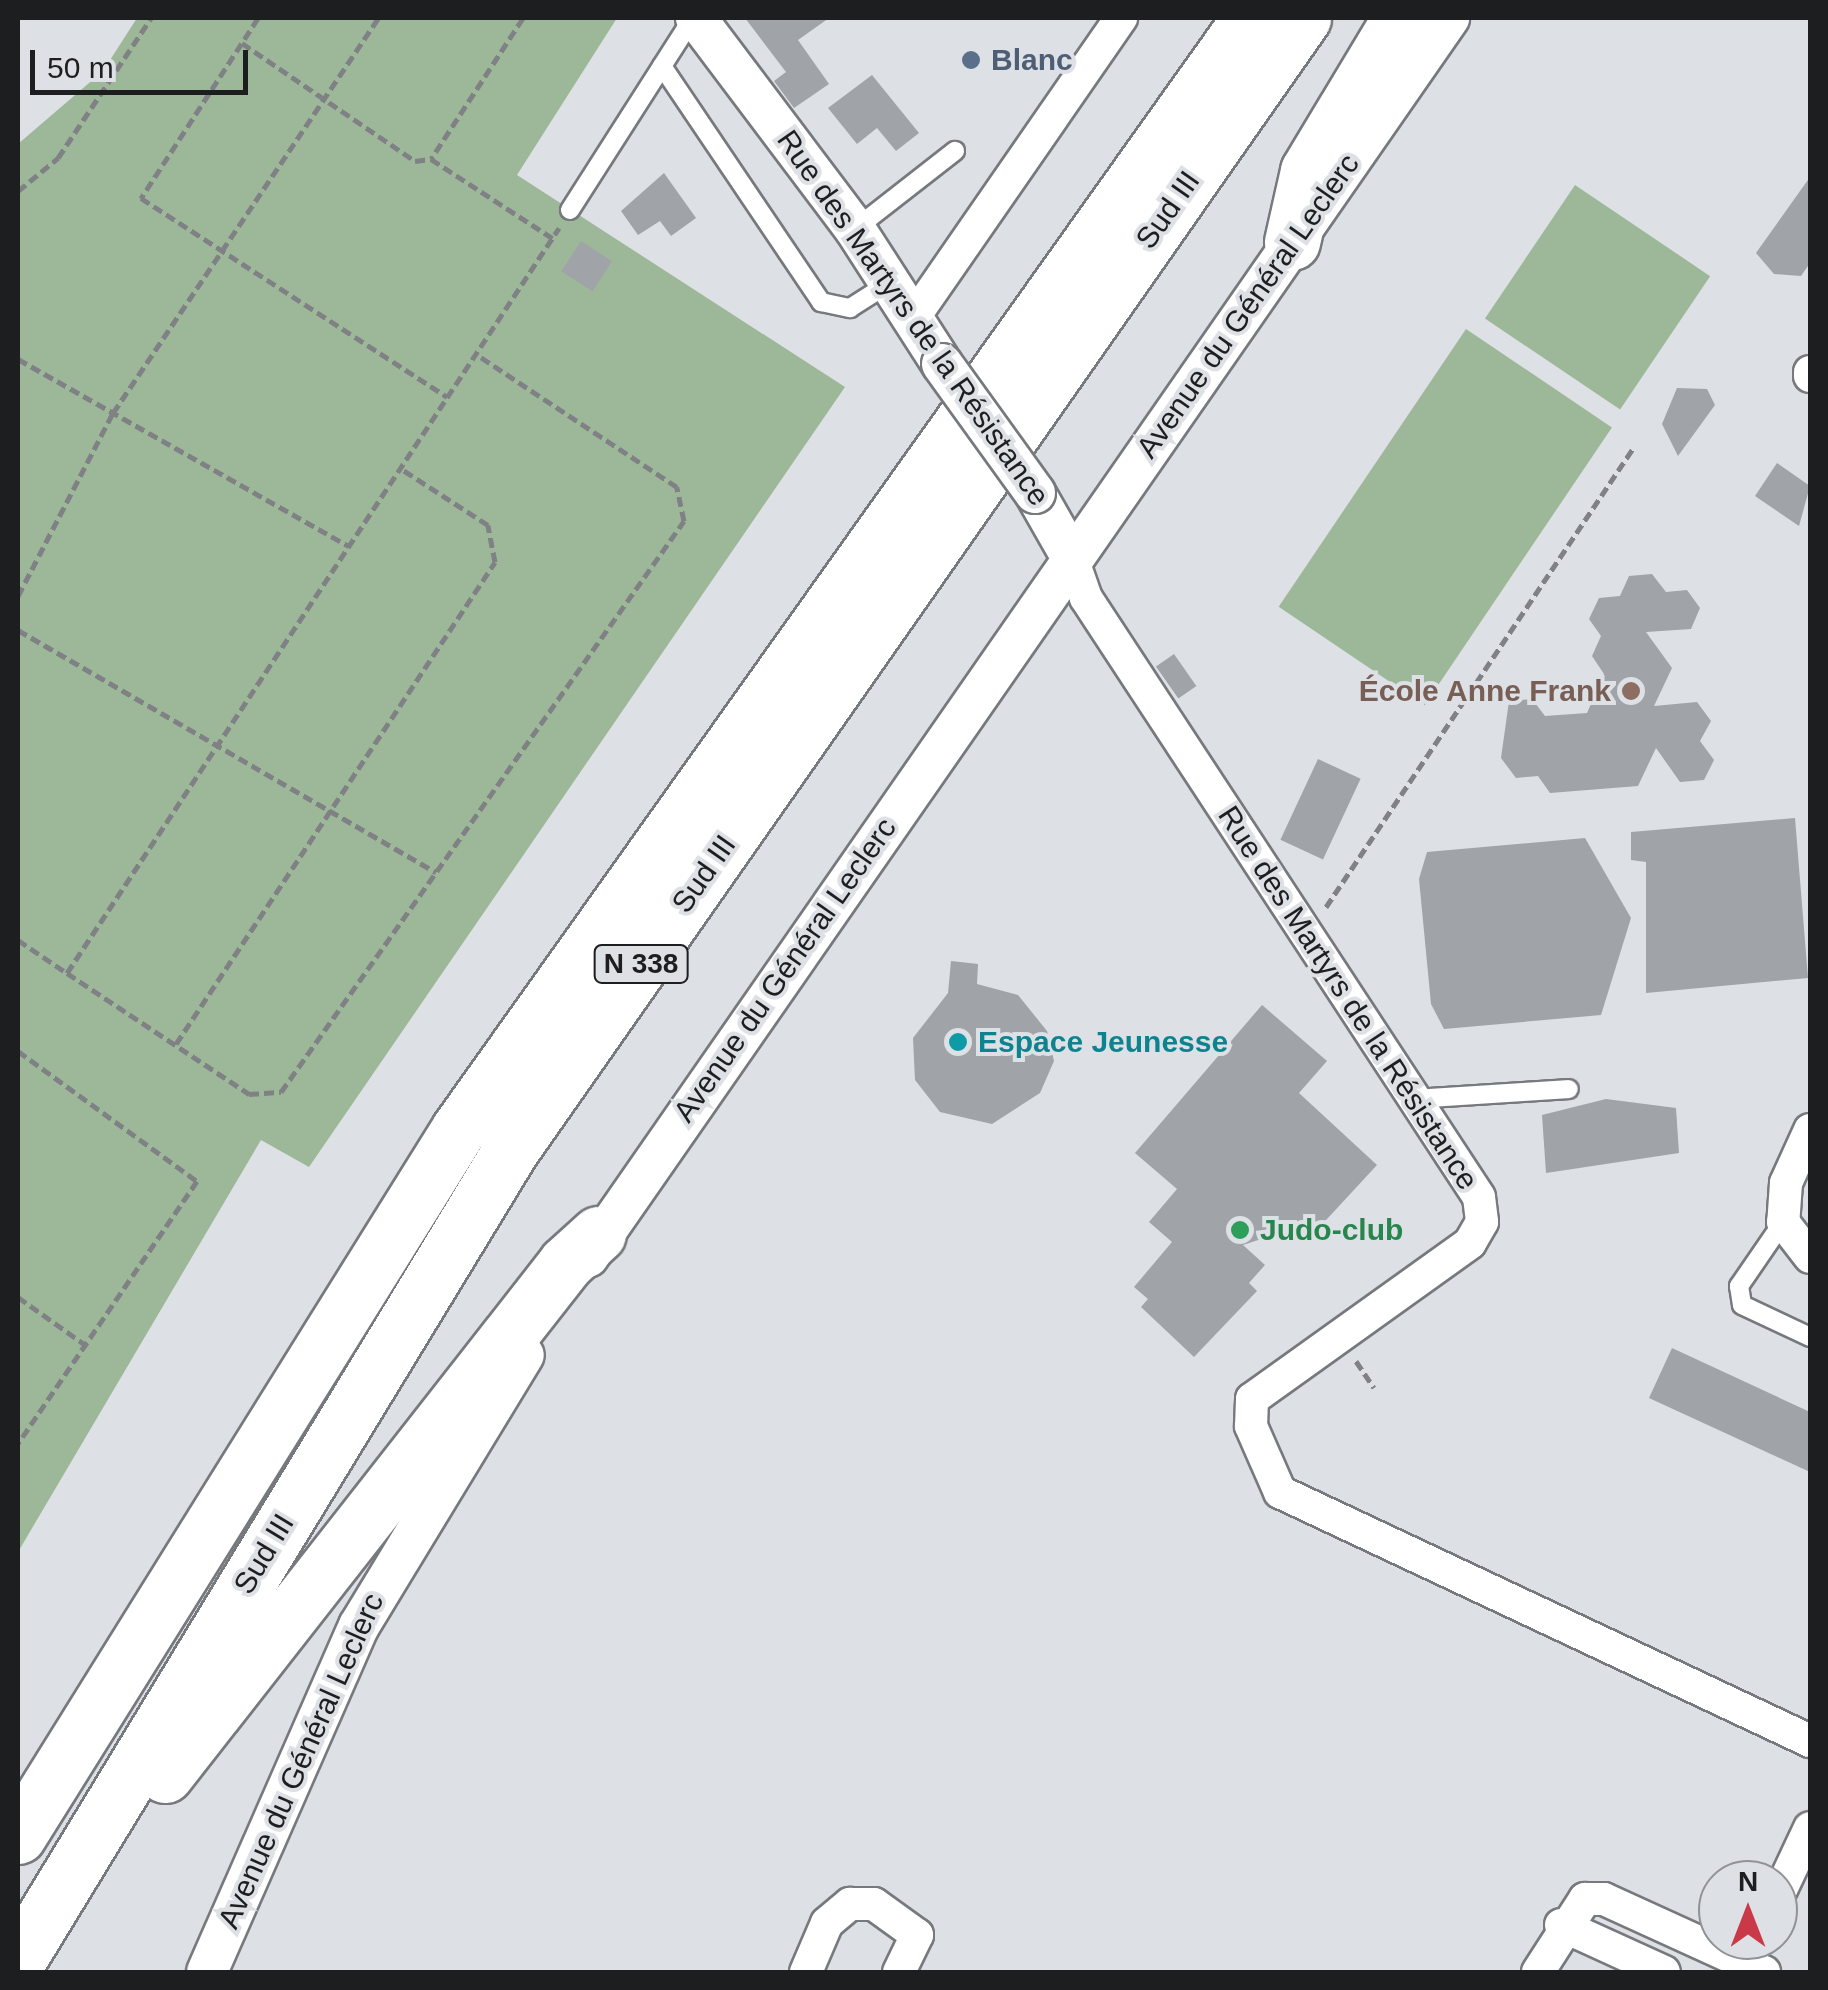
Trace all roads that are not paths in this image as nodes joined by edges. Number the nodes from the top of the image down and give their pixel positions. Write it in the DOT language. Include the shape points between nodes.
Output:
graph roads {
  1 [pos="694,18"];
  2 [pos="1121,18"];
  3 [pos="1250,18"];
  4 [pos="1303,18"];
  5 [pos="1400,18"];
  6 [pos="1449,18"];
  7 [pos="662,66"];
  8 [pos="955,151"];
  9 [pos="570,210"];
  10 [pos="856,229"];
  11 [pos="1292,242"];
  12 [pos="891,282"];
  13 [pos="914,317"];
  14 [pos="1072,558"];
  15 [pos="1570,1089"];
  16 [pos="1415,1100"];
  17 [pos="1810,1130"];
  18 [pos="1783,1222"];
  19 [pos="598,1234"];
  20 [pos="1810,1257"];
  21 [pos="1810,1337"];
  22 [pos="1810,1741"];
  23 [pos="1810,1828"];
  24 [pos="18,1836"];
  25 [pos="1795,1860"];
  26 [pos="1561,1925"];
  27 [pos="28,1942"];
  28 [pos="1752,1962"];
  29 [pos="207,1972"];
  30 [pos="806,1972"];
  31 [pos="900,1972"];
  32 [pos="1538,1972"];
  33 [pos="1664,1972"];
  1 -- 7 [label="lane"];
  1 -- 10 [label="street, Rue des Martyrs de la Résistance"];
  2 -- 13 [label="street"];
  3 -- 24 [label="highway, Sud III / N 338" via="459,1128"];
  4 -- 27 [label="highway, Sud III / N 338" via="510,1151"];
  5 -- 11 [label="highway" via="1308,170"];
  6 -- 11 [label="street, Avenue du Général Leclerc"];
  7 -- 9 [label="lane"];
  7 -- 12 [label="lane" via="820,302 850,308"];
  8 -- 10 [label="lane"];
  10 -- 12 [label="street, Rue des Martyrs de la Résistance"];
  11 -- 14 [label="street, Avenue du Général Leclerc"];
  12 -- 13 [label="street, Rue des Martyrs de la Résistance"];
  13 -- 14 [label="street, Rue des Martyrs de la Résistance, bridge" via="1035,492"];
  14 -- 16 [label="street, Rue des Martyrs de la Résistance" via="1086,598"];
  14 -- 19 [label="street, Avenue du Général Leclerc"];
  15 -- 16 [label="lane"];
  16 -- 22 [label="street, Rue des Martyrs de la Résistance" via="1479,1197 1482,1222 1470,1243 1252,1399 1252,1426 1280,1492"];
  17 -- 18 [label="street" via="1786,1182"];
  18 -- 20 [label="street"];
  18 -- 21 [label="lane" via="1739,1286 1742,1306"];
  19 -- 27 [label="highway"];
  19 -- 29 [label="street, Avenue du Général Leclerc" via="359,1626"];
  23 -- 25 [label="street"];
  26 -- 28 [label="street" via="1585,1899 1604,1899"];
  26 -- 32 [label="street"];
  26 -- 33 [label="street"];
  30 -- 31 [label="street" via="827,1924 850,1904 874,1904 917,1935"];
}
